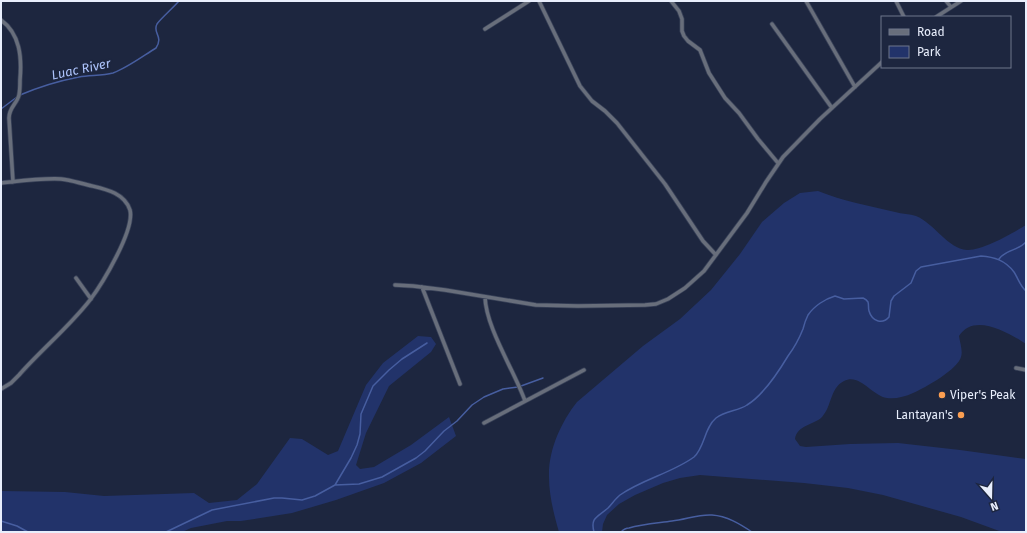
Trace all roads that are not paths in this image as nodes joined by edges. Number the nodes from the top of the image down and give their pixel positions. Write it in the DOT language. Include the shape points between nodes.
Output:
graph roads {
  1 [pos="529,1"];
  2 [pos="539,1"];
  3 [pos="672,1"];
  4 [pos="806,1"];
  5 [pos="896,1"];
  6 [pos="946,1"];
  7 [pos="961,1"];
  8 [pos="951,7"];
  9 [pos="904,16"];
  10 [pos="938,16"];
  11 [pos="1,20"];
  12 [pos="772,24"];
  13 [pos="485,29"];
  14 [pos="881,63"];
  15 [pos="855,87"];
  16 [pos="832,108"];
  17 [pos="778,163"];
  18 [pos="13,182"];
  19 [pos="1,183"];
  20 [pos="716,255"];
  21 [pos="76,278"];
  22 [pos="394,285"];
  23 [pos="422,287"];
  24 [pos="485,297"];
  25 [pos="91,299"];
  26 [pos="1016,368"];
  27 [pos="584,370"];
  28 [pos="1026,370"];
  29 [pos="460,384"];
  30 [pos="1,389"];
  31 [pos="525,401"];
  32 [pos="484,423"];
  1 -- 13 [label="street"];
  2 -- 20 [label="street" via="580,86 617,123"];
  3 -- 17 [label="street" via="682,19 684,36 700,50 725,98"];
  4 -- 15 [label="street"];
  5 -- 9 [label="street"];
  6 -- 8 [label="street"];
  7 -- 8 [label="street"];
  8 -- 10 [label="street"];
  11 -- 18 [label="street" via="14,34 21,62 19,95 9,113"];
  12 -- 16 [label="street"];
  14 -- 15 [label="street"];
  15 -- 16 [label="street"];
  16 -- 17 [label="street"];
  17 -- 20 [label="street"];
  18 -- 19 [label="street"];
  18 -- 25 [label="street" via="72,180 109,190 123,199 130,211 126,235"];
  20 -- 24 [label="street" via="691,284 656,304 558,306"];
  21 -- 25 [label="street"];
  22 -- 23 [label="street"];
  23 -- 24 [label="street"];
  23 -- 29 [label="street"];
  24 -- 31 [label="street" via="490,320"];
  25 -- 30 [label="street" via="19,375"];
  26 -- 28 [label="street"];
  27 -- 31 [label="street"];
  31 -- 32 [label="street"];
}
